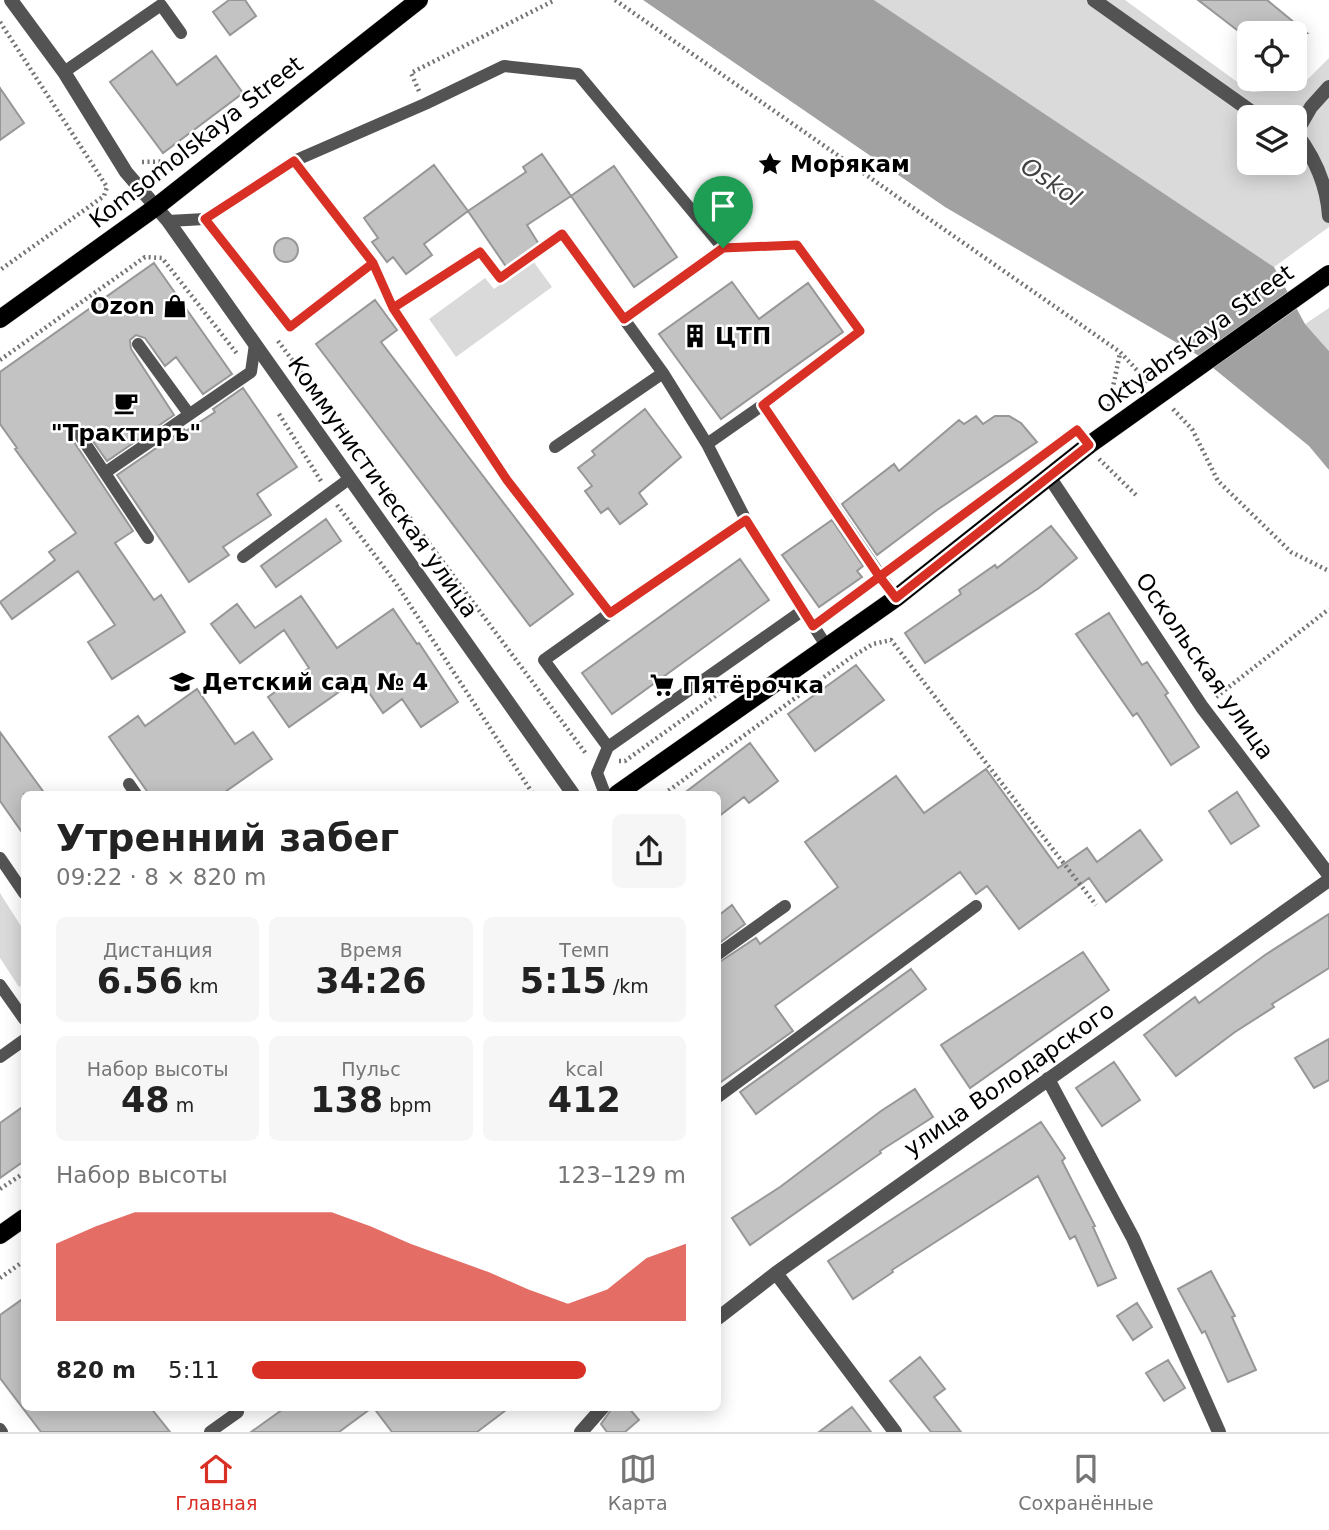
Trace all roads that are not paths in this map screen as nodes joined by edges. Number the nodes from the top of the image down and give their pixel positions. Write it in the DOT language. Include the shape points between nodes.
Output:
graph roads {
  1 [pos="11,0"];
  2 [pos="419,0"];
  3 [pos="1094,0"];
  4 [pos="181,33"];
  5 [pos="64,72"];
  6 [pos="1329,87"];
  7 [pos="1242,105"];
  8 [pos="1307,114"];
  9 [pos="1307,147"];
  10 [pos="294,161"];
  11 [pos="156,207"];
  12 [pos="1329,216"];
  13 [pos="205,219"];
  14 [pos="168,221"];
  15 [pos="562,234"];
  16 [pos="723,248"];
  17 [pos="373,263"];
  18 [pos="1329,274"];
  19 [pos="0,319"];
  20 [pos="624,319"];
  21 [pos="138,344"];
  22 [pos="255,344"];
  23 [pos="663,373"];
  24 [pos="763,405"];
  25 [pos="189,414"];
  26 [pos="79,434"];
  27 [pos="707,444"];
  28 [pos="555,447"];
  29 [pos="106,472"];
  30 [pos="349,478"];
  31 [pos="1050,478"];
  32 [pos="746,520"];
  33 [pos="148,538"];
  34 [pos="243,556"];
  35 [pos="896,598"];
  36 [pos="802,611"];
  37 [pos="610,613"];
  38 [pos="827,647"];
  39 [pos="608,747"];
  40 [pos="571,791"];
  41 [pos="604,791"];
  42 [pos="621,791"];
  43 [pos="0,858"];
  44 [pos="1329,877"];
  45 [pos="21,888"];
  46 [pos="785,906"];
  47 [pos="975,906"];
  48 [pos="721,952"];
  49 [pos="0,985"];
  50 [pos="21,1016"];
  51 [pos="21,1042"];
  52 [pos="0,1057"];
  53 [pos="1048,1079"];
  54 [pos="721,1095"];
  55 [pos="21,1220"];
  56 [pos="0,1235"];
  57 [pos="776,1273"];
  58 [pos="721,1316"];
  59 [pos="237,1411"];
  60 [pos="599,1411"];
  61 [pos="210,1432"];
  62 [pos="581,1432"];
  63 [pos="895,1432"];
  64 [pos="1219,1432"];
  1 -- 5 [label="street, Коммунистическая улица"];
  2 -- 11 [label="main road, Komsomolskaya Street"];
  3 -- 7 [label="street"];
  4 -- 5 [label="lane" via="161,5"];
  5 -- 11 [label="street, Коммунистическая улица" via="125,172"];
  6 -- 8 [label="street"];
  9 -- 12 [label="street" via="1328,200"];
  10 -- 13 [label="lane"];
  10 -- 16 [label="lane" via="504,66 578,74"];
  10 -- 17 [label="lane"];
  11 -- 14 [label="street, Коммунистическая улица"];
  11 -- 19 [label="main road, Komsomolskaya Street"];
  13 -- 14 [label="lane"];
  13 -- 17 [label="lane" via="290,327"];
  14 -- 22 [label="street, Коммунистическая улица"];
  15 -- 20 [label="lane"];
  16 -- 20 [label="lane"];
  16 -- 24 [label="lane" via="797,245 860,331"];
  17 -- 37 [label="lane" via="393,308 507,480"];
  18 -- 31 [label="main road, Oktyabrskaya Street, bridge" via="1089,445"];
  20 -- 23 [label="lane"];
  21 -- 25 [label="lane"];
  22 -- 25 [label="lane" via="251,372"];
  22 -- 30 [label="street, Коммунистическая улица"];
  23 -- 27 [label="lane"];
  23 -- 28 [label="lane"];
  24 -- 27 [label="lane"];
  24 -- 35 [label="lane"];
  25 -- 29 [label="lane"];
  26 -- 29 [label="lane"];
  27 -- 32 [label="lane"];
  29 -- 33 [label="lane"];
  30 -- 34 [label="lane"];
  30 -- 40 [label="street, Коммунистическая улица"];
  31 -- 35 [label="main road, Oktyabrskaya Street"];
  31 -- 44 [label="street, Оскольская улица" via="1202,707"];
  32 -- 36 [label="lane"];
  32 -- 37 [label="lane"];
  35 -- 38 [label="main road, Oktyabrskaya Street"];
  36 -- 38 [label="lane"];
  36 -- 39 [label="lane"];
  37 -- 39 [label="lane" via="544,660"];
  38 -- 42 [label="main road, Oktyabrskaya Street"];
  39 -- 41 [label="lane" via="597,773"];
  43 -- 45 [label="lane"];
  44 -- 53 [label="street, улица Володарского"];
  46 -- 48 [label="lane"];
  47 -- 54 [label="lane"];
  49 -- 50 [label="lane"];
  51 -- 52 [label="lane"];
  53 -- 57 [label="street, улица Володарского"];
  53 -- 64 [label="street" via="1133,1238"];
  55 -- 56 [label="main road"];
  57 -- 58 [label="street, улица Володарского"];
  57 -- 63 [label="street"];
  59 -- 61 [label="lane"];
  60 -- 62 [label="street"];
}
